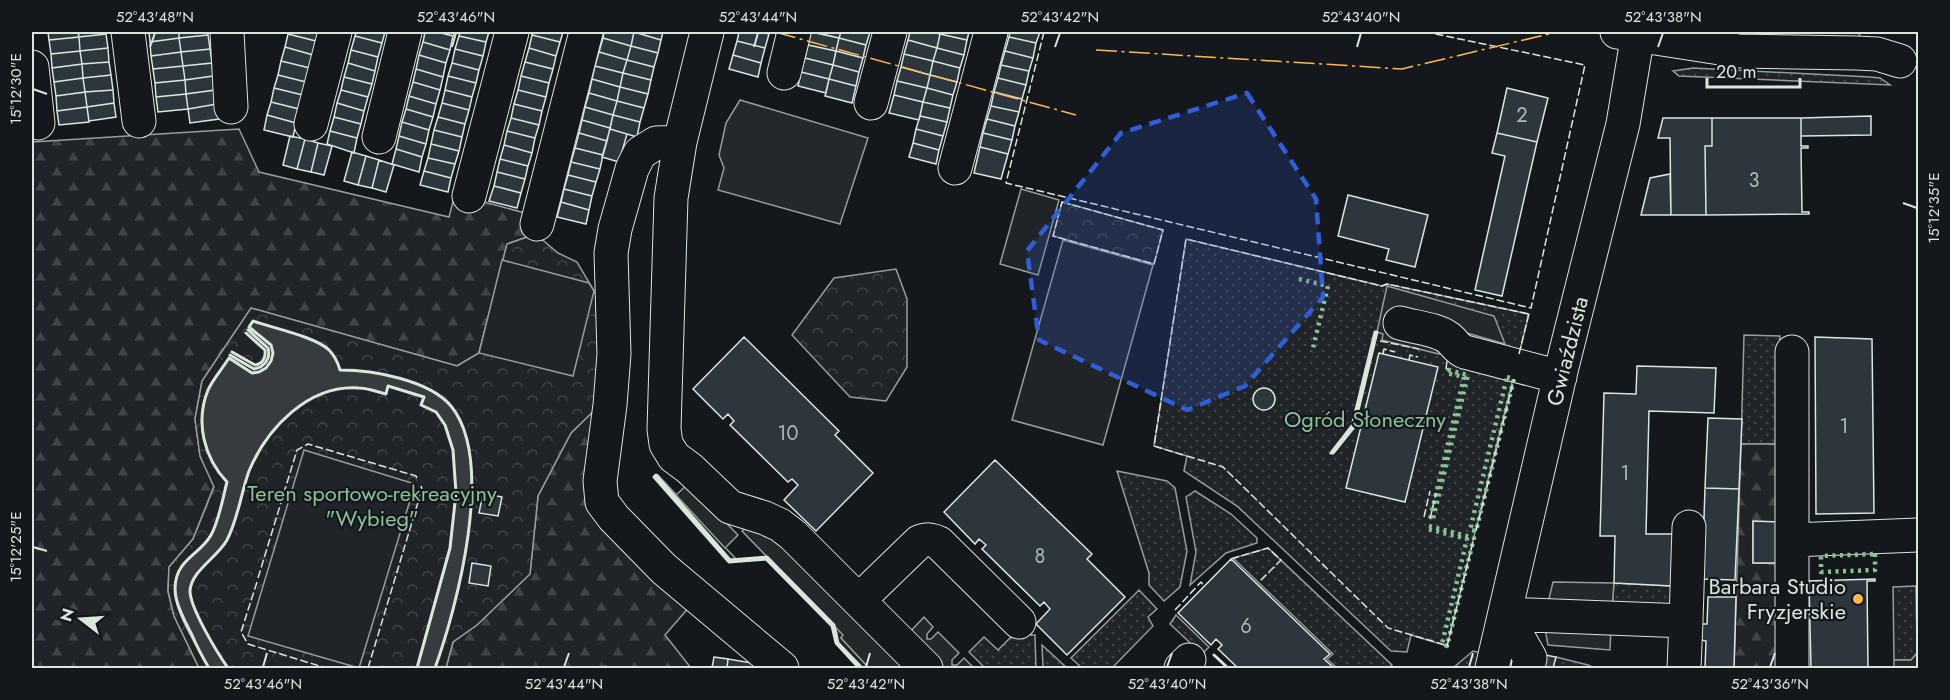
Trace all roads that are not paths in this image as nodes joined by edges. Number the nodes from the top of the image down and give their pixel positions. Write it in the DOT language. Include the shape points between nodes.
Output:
graph roads {
  1 [pos="128,32"];
  2 [pos="227,32"];
  3 [pos="335,32"];
  4 [pos="405,32"];
  5 [pos="512,32"];
  6 [pos="586,32"];
  7 [pos="707,32"];
  8 [pos="794,32"];
  9 [pos="890,32"];
  10 [pos="991,32"];
  11 [pos="1635,32"];
  12 [pos="1903,54"];
  13 [pos="32,67"];
  14 [pos="784,73"];
  15 [pos="871,103"];
  16 [pos="231,107"];
  17 [pos="139,121"];
  18 [pos="38,123"];
  19 [pos="311,124"];
  20 [pos="379,137"];
  21 [pos="680,142"];
  22 [pos="955,168"];
  23 [pos="469,196"];
  24 [pos="537,224"];
  25 [pos="1400,323"];
  26 [pos="1792,352"];
  27 [pos="1560,376"];
  28 [pos="1689,527"];
  29 [pos="1918,535"];
  30 [pos="1792,540"];
  31 [pos="859,600"];
  32 [pos="1505,614"];
  33 [pos="1686,621"];
  34 [pos="1019,622"];
  35 [pos="782,669"];
  36 [pos="926,669"];
  37 [pos="1492,669"];
  38 [pos="1528,669"];
  39 [pos="1684,669"];
  40 [pos="1792,669"];
  1 -- 17 [label="street"];
  2 -- 16 [label="street"];
  3 -- 19 [label="street"];
  4 -- 20 [label="street"];
  5 -- 23 [label="street"];
  6 -- 24 [label="street"];
  7 -- 21 [label="street"];
  8 -- 14 [label="street"];
  9 -- 15 [label="street"];
  10 -- 22 [label="street"];
  11 -- 12 [label="street" via="1739,51"];
  11 -- 27 [label="street, Gwiaździsta" via="1623,124"];
  13 -- 18 [label="street"];
  21 -- 31 [label="street" via="671,198 666,444 674,457 730,507 780,525 793,535"];
  21 -- 35 [label="street" via="656,143 640,153 615,230 611,253 614,354 600,481 602,502 664,569"];
  25 -- 27 [label="street" via="1442,334 1465,352"];
  26 -- 30 [label="street"];
  27 -- 32 [label="street, Gwiaździsta"];
  28 -- 33 [label="street"];
  29 -- 30 [label="street"];
  30 -- 40 [label="street"];
  31 -- 34 [label="street" via="926,539 939,543"];
  31 -- 36 [label="street"];
  32 -- 33 [label="street"];
  32 -- 37 [label="street, Gwiaździsta"];
  32 -- 38 [label="street" via="1530,658"];
  33 -- 39 [label="street"];
}
